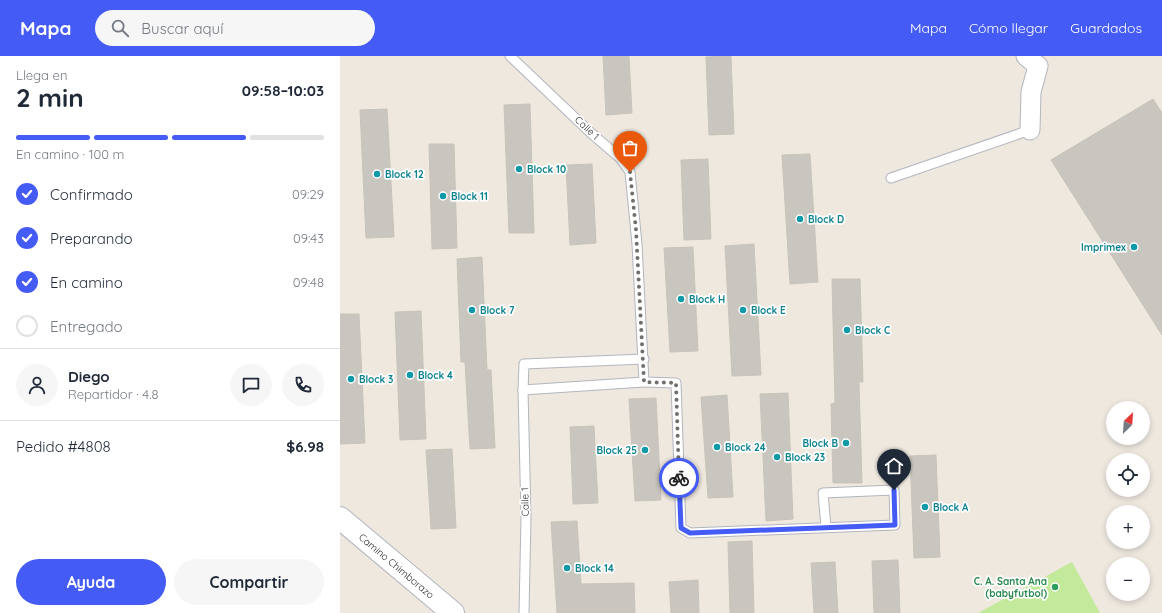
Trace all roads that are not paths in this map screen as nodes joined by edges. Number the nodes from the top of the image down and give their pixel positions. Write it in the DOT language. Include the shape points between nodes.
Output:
graph roads {
  1 [pos="510,56"];
  2 [pos="1036,59"];
  3 [pos="1030,130"];
  4 [pos="891,178"];
  5 [pos="644,358"];
  6 [pos="644,382"];
  7 [pos="523,390"];
  8 [pos="340,518"];
  9 [pos="826,527"];
  10 [pos="454,613"];
  11 [pos="524,613"];
  1 -- 5 [label="lane, Calle 1" via="620,158 630,172"];
  2 -- 3 [label="street" via="1031,92"];
  3 -- 4 [label="lane"];
  5 -- 6 [label="lane, Calle 1"];
  5 -- 7 [label="lane, Calle 1" via="524,364"];
  6 -- 7 [label="lane"];
  6 -- 9 [label="lane" via="676,383 681,528 690,533"];
  7 -- 11 [label="lane, Calle 1" via="526,517"];
  8 -- 10 [label="street, Camino Chimborazo"];
  9 -- 9 [label="lane" via="824,493 894,490 895,525"];
}
